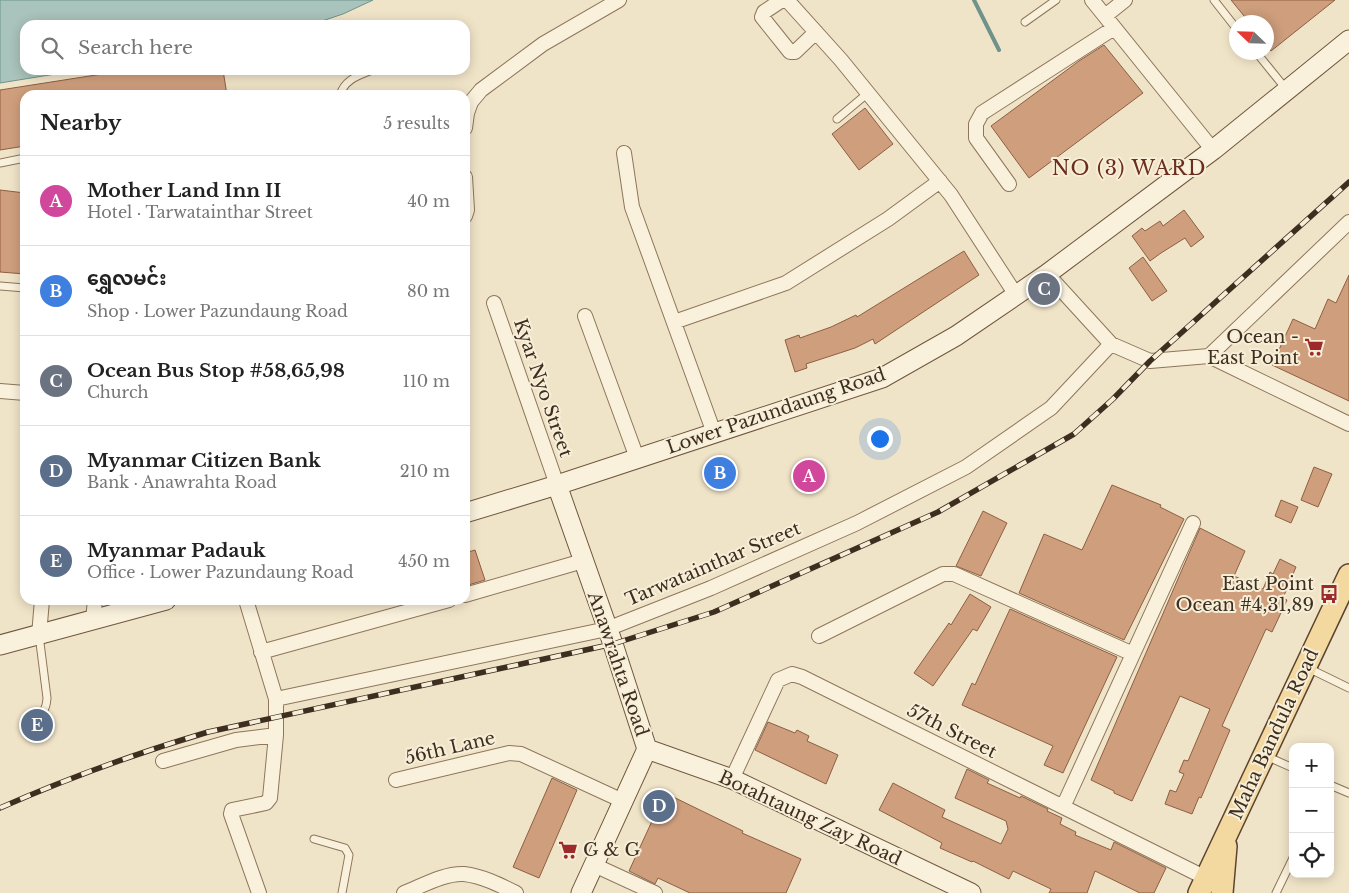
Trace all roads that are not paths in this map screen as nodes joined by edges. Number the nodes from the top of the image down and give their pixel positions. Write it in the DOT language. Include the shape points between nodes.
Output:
graph roads {
  1 [pos="619,0"];
  2 [pos="782,0"];
  3 [pos="787,0"];
  4 [pos="1056,0"];
  5 [pos="1092,0"];
  6 [pos="1125,0"];
  7 [pos="1214,0"];
  8 [pos="1105,16"];
  9 [pos="1229,19"];
  10 [pos="1026,22"];
  11 [pos="1114,28"];
  12 [pos="816,32"];
  13 [pos="1349,40"];
  14 [pos="1263,60"];
  15 [pos="361,75"];
  16 [pos="342,90"];
  17 [pos="1287,90"];
  18 [pos="868,93"];
  19 [pos="470,105"];
  20 [pos="837,119"];
  21 [pos="1213,150"];
  22 [pos="624,153"];
  23 [pos="20,159"];
  24 [pos="0,163"];
  25 [pos="940,181"];
  26 [pos="1009,184"];
  27 [pos="1349,222"];
  28 [pos="1047,274"];
  29 [pos="0,286"];
  30 [pos="20,288"];
  31 [pos="1016,295"];
  32 [pos="494,303"];
  33 [pos="586,316"];
  34 [pos="674,322"];
  35 [pos="1110,344"];
  36 [pos="1210,356"];
  37 [pos="0,390"];
  38 [pos="20,392"];
  39 [pos="1349,424"];
  40 [pos="714,433"];
  41 [pos="637,458"];
  42 [pos="557,485"];
  43 [pos="470,511"];
  44 [pos="1193,523"];
  45 [pos="583,561"];
  46 [pos="1349,575"];
  47 [pos="470,594"];
  48 [pos="42,605"];
  49 [pos="94,605"];
  50 [pos="148,605"];
  51 [pos="247,605"];
  52 [pos="431,605"];
  53 [pos="93,620"];
  54 [pos="607,629"];
  55 [pos="39,635"];
  56 [pos="819,636"];
  57 [pos="0,645"];
  58 [pos="261,652"];
  59 [pos="1133,654"];
  60 [pos="1305,667"];
  61 [pos="1349,688"];
  62 [pos="276,699"];
  63 [pos="25,720"];
  64 [pos="276,735"];
  65 [pos="647,749"];
  66 [pos="1264,755"];
  67 [pos="163,761"];
  68 [pos="1289,766"];
  69 [pos="732,779"];
  70 [pos="396,780"];
  71 [pos="1334,787"];
  72 [pos="1349,793"];
  73 [pos="623,801"];
  74 [pos="1062,807"];
  75 [pos="1227,834"];
  76 [pos="314,839"];
  77 [pos="594,865"];
  78 [pos="1289,866"];
  79 [pos="1202,886"];
  80 [pos="259,893"];
  81 [pos="342,893"];
  82 [pos="404,893"];
  83 [pos="516,893"];
  84 [pos="581,893"];
  85 [pos="655,893"];
  86 [pos="970,893"];
  87 [pos="1222,893"];
  88 [pos="1276,893"];
  1 -- 19 [label="street" via="543,44 481,90"];
  2 -- 12 [label="street" via="764,12 762,17 790,52 795,52"];
  3 -- 12 [label="street"];
  4 -- 10 [label="lane"];
  5 -- 8 [label="street"];
  6 -- 8 [label="street"];
  7 -- 9 [label="lane"];
  8 -- 11 [label="street"];
  11 -- 21 [label="street"];
  11 -- 26 [label="street" via="982,113 976,124 976,138"];
  12 -- 18 [label="street"];
  13 -- 17 [label="main road, Lower Pazundaung Road"];
  14 -- 17 [label="lane"];
  15 -- 16 [label="lane"];
  17 -- 21 [label="main road, Lower Pazundaung Road"];
  18 -- 20 [label="lane"];
  18 -- 25 [label="street"];
  21 -- 28 [label="main road, Lower Pazundaung Road"];
  22 -- 34 [label="street" via="632,207"];
  23 -- 24 [label="lane"];
  25 -- 31 [label="street"];
  25 -- 34 [label="street" via="888,219 786,283"];
  27 -- 36 [label="street"];
  28 -- 31 [label="main road, Lower Pazundaung Road"];
  28 -- 35 [label="street"];
  29 -- 30 [label="lane"];
  31 -- 40 [label="main road, Lower Pazundaung Road" via="956,336 882,378"];
  32 -- 42 [label="street, Kyar Nyo Street"];
  33 -- 41 [label="street"];
  34 -- 40 [label="street"];
  35 -- 36 [label="street" via="1150,361"];
  35 -- 54 [label="street, Tarwatainthar Street" via="1051,408 966,466 857,523 712,588"];
  36 -- 39 [label="street"];
  37 -- 38 [label="street"];
  40 -- 41 [label="main road, Lower Pazundaung Road"];
  41 -- 42 [label="main road, Lower Pazundaung Road"];
  42 -- 43 [label="main road, Lower Pazundaung Road"];
  42 -- 45 [label="main road, Anawrahta Road"];
  44 -- 59 [label="street"];
  45 -- 47 [label="street"];
  45 -- 54 [label="main road, Anawrahta Road"];
  46 -- 60 [label="main road, Maha Bandula Road"];
  48 -- 55 [label="street"];
  49 -- 53 [label="street"];
  50 -- 53 [label="main road"];
  51 -- 58 [label="street"];
  52 -- 58 [label="street"];
  53 -- 55 [label="main road"];
  54 -- 62 [label="street, Tarwatainthar Street"];
  54 -- 65 [label="main road, Anawrahta Road"];
  55 -- 57 [label="main road"];
  55 -- 63 [label="lane" via="47,707 43,713"];
  56 -- 59 [label="street" via="943,574 954,574"];
  58 -- 62 [label="street"];
  59 -- 74 [label="street"];
  60 -- 61 [label="lane"];
  60 -- 66 [label="main road, Maha Bandula Road"];
  62 -- 64 [label="street"];
  64 -- 67 [label="street" via="236,740"];
  64 -- 80 [label="street" via="270,798 266,802 232,810 230,817"];
  65 -- 69 [label="main road, Botahtaung Zay Road"];
  65 -- 73 [label="main road, Anawrahta Road"];
  66 -- 68 [label="lane"];
  66 -- 75 [label="main road, Maha Bandula Road"];
  69 -- 74 [label="street, 57th Street" via="778,680 792,674"];
  69 -- 86 [label="main road, Botahtaung Zay Road"];
  70 -- 73 [label="street, 56th Lane" via="509,753 521,754"];
  71 -- 72 [label="lane"];
  73 -- 77 [label="main road, Anawrahta Road"];
  74 -- 79 [label="street, 57th Street"];
  75 -- 79 [label="main road, Maha Bandula Road"];
  75 -- 87 [label="main road"];
  76 -- 81 [label="lane" via="345,848 349,855"];
  77 -- 84 [label="main road, Anawrahta Road"];
  77 -- 85 [label="street"];
  78 -- 88 [label="lane"];
  82 -- 83 [label="street" via="442,878 464,874"];
}
